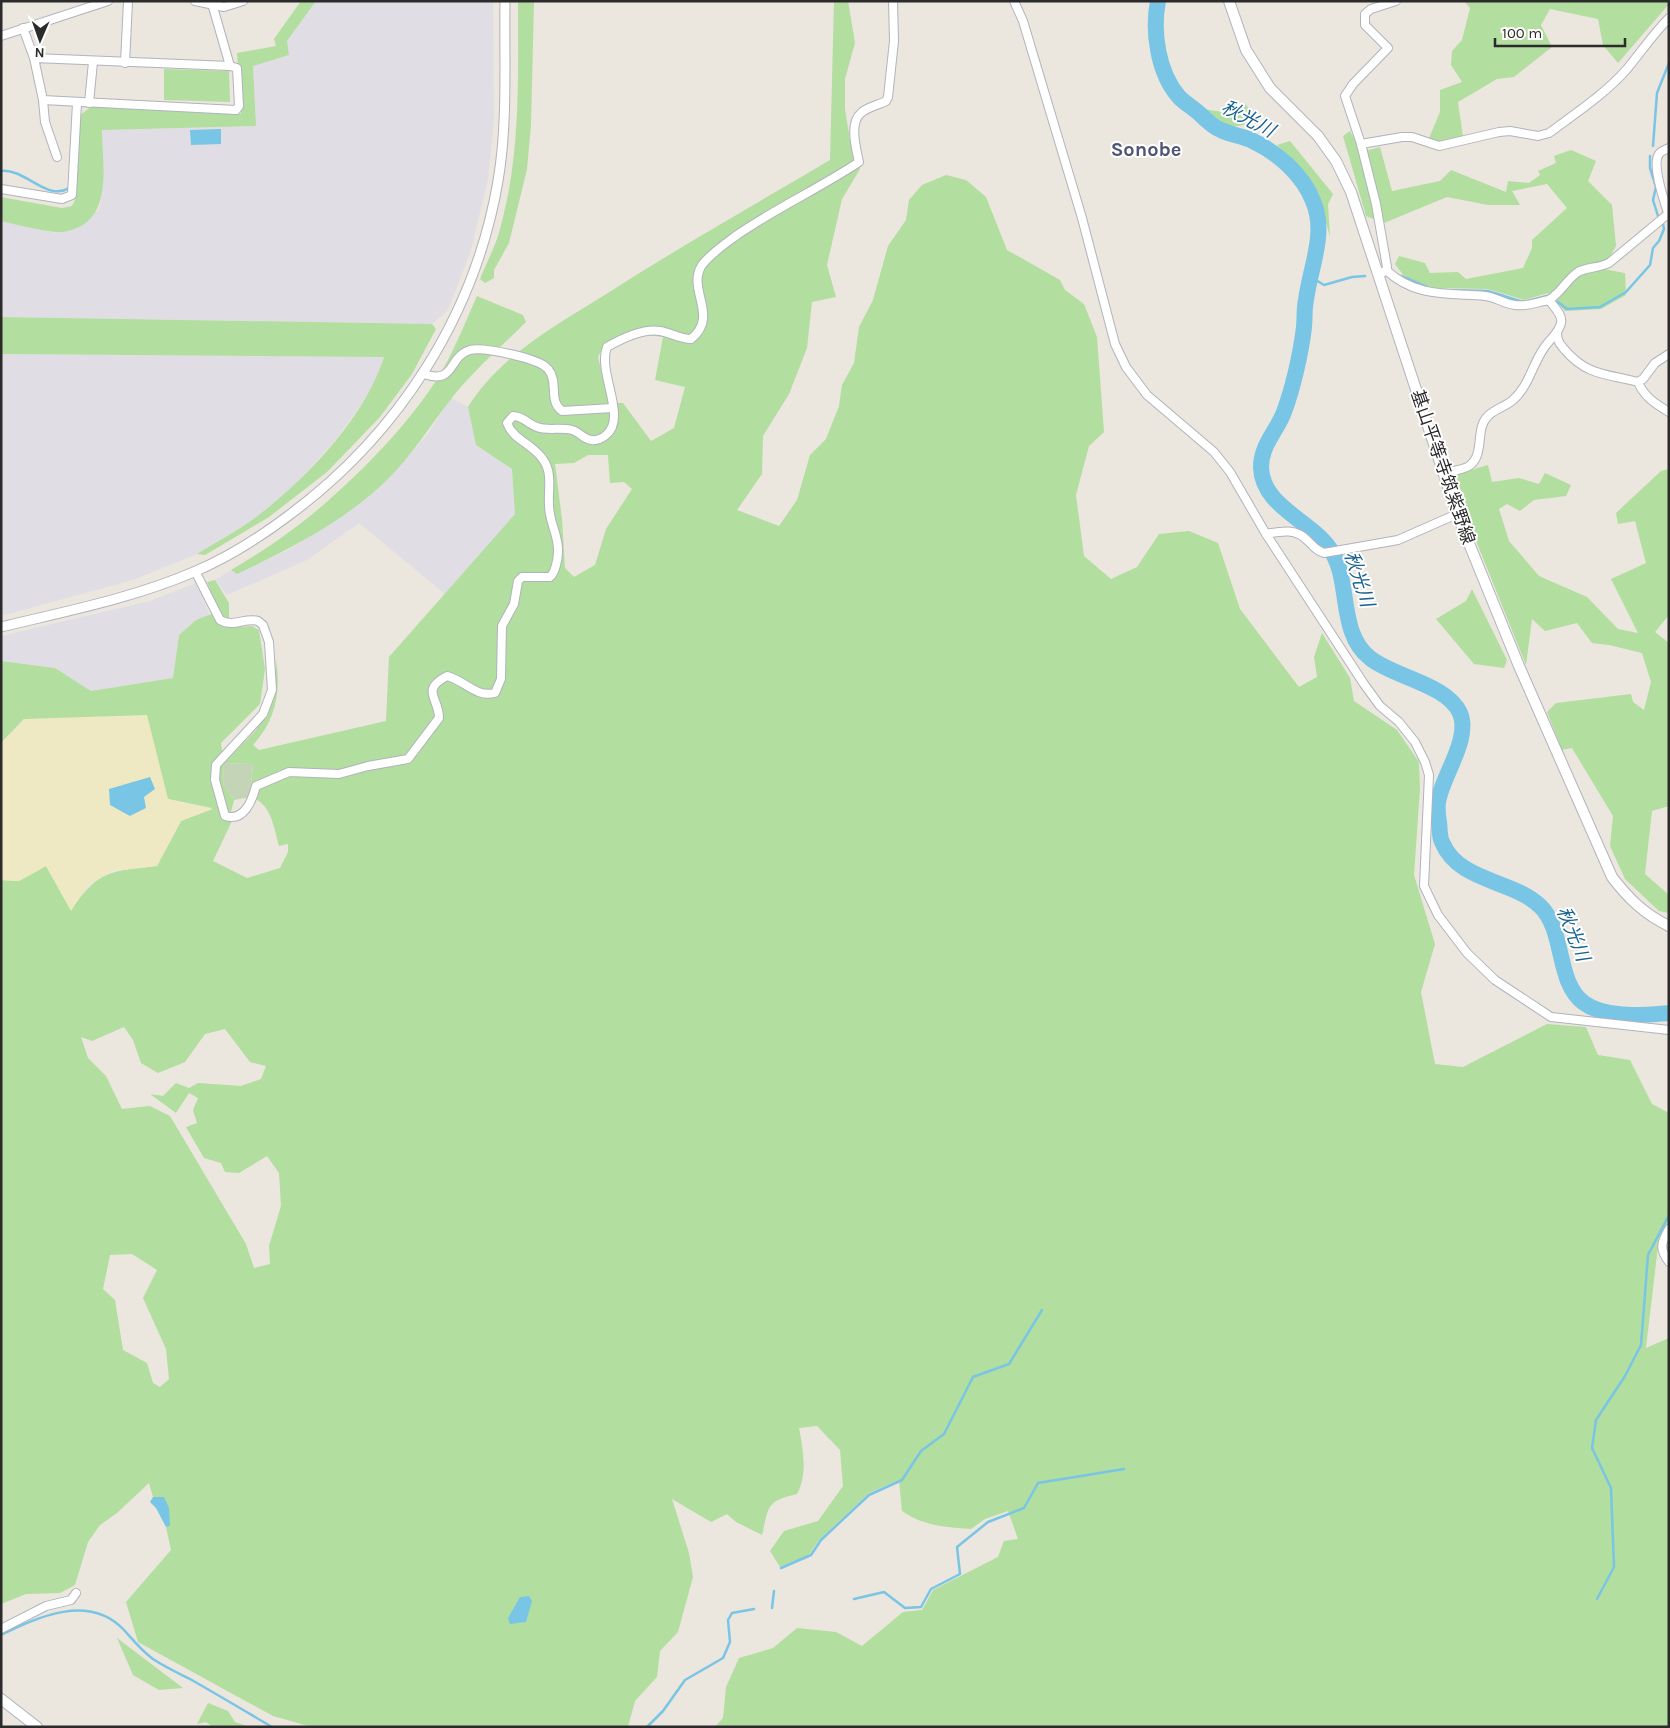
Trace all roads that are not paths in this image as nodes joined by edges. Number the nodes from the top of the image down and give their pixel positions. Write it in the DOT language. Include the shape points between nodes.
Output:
graph roads {
  1 [pos="108,1"];
  2 [pos="128,1"];
  3 [pos="196,1"];
  4 [pos="243,1"];
  5 [pos="505,1"];
  6 [pos="893,1"];
  7 [pos="1014,1"];
  8 [pos="1229,1"];
  9 [pos="1396,1"];
  10 [pos="213,7"];
  11 [pos="1669,18"];
  12 [pos="23,28"];
  13 [pos="1,36"];
  14 [pos="34,58"];
  15 [pos="92,62"];
  16 [pos="125,63"];
  17 [pos="230,66"];
  18 [pos="43,100"];
  19 [pos="77,103"];
  20 [pos="89,103"];
  21 [pos="1361,144"];
  22 [pos="1669,148"];
  23 [pos="57,156"];
  24 [pos="1,189"];
  25 [pos="1668,215"];
  26 [pos="1382,272"];
  27 [pos="1549,300"];
  28 [pos="1557,333"];
  29 [pos="1669,354"];
  30 [pos="424,374"];
  31 [pos="1638,382"];
  32 [pos="613,408"];
  33 [pos="1669,412"];
  34 [pos="1444,473"];
  35 [pos="1457,514"];
  36 [pos="1266,534"];
  37 [pos="196,572"];
  38 [pos="1,627"];
  39 [pos="1669,926"];
  40 [pos="1669,1030"];
  41 [pos="1669,1229"];
  42 [pos="1669,1262"];
  43 [pos="76,1593"];
  44 [pos="1,1629"];
  45 [pos="1,1699"];
  46 [pos="37,1727"];
  1 -- 12 [label="street"];
  2 -- 16 [label="street"];
  3 -- 10 [label="street"];
  4 -- 10 [label="street"];
  5 -- 30 [label="street" via="502,145 490,216 468,286"];
  6 -- 32 [label="street" via="894,41 888,97 886,102 864,111 857,119 854,143 859,162 751,226 710,256 698,274 703,319 699,333 691,340 658,330 629,335 607,347 603,357"];
  7 -- 36 [label="street" via="1077,200 1114,344 1147,395 1214,452 1230,472"];
  8 -- 26 [label="main road, 基山平等寺筑紫野線" via="1246,50 1270,88 1318,136 1336,161"];
  9 -- 21 [label="street" via="1365,14 1365,25 1388,48 1345,96"];
  10 -- 17 [label="street"];
  11 -- 21 [label="street" via="1647,40 1626,69 1549,133 1538,136 1500,132 1439,146 1412,137"];
  12 -- 13 [label="street"];
  12 -- 14 [label="street"];
  14 -- 15 [label="street"];
  14 -- 18 [label="street"];
  15 -- 16 [label="street"];
  15 -- 20 [label="street"];
  16 -- 17 [label="street"];
  17 -- 20 [label="street" via="237,68 239,106 236,110"];
  18 -- 19 [label="street"];
  18 -- 23 [label="street" via="45,122"];
  19 -- 20 [label="street"];
  19 -- 24 [label="street" via="72,195 62,199"];
  21 -- 26 [label="street" via="1380,227"];
  22 -- 25 [label="street" via="1657,156 1656,168"];
  25 -- 27 [label="street" via="1609,263 1577,273"];
  26 -- 27 [label="street" via="1415,289 1433,294 1486,296 1525,306"];
  26 -- 34 [label="main road, 基山平等寺筑紫野線"];
  27 -- 28 [label="street" via="1561,316"];
  28 -- 31 [label="street" via="1557,340 1583,366 1615,378"];
  28 -- 34 [label="street" via="1535,360 1526,386 1481,424 1474,461"];
  29 -- 31 [label="street" via="1655,363"];
  30 -- 32 [label="street" via="441,377 468,350 488,351 539,362 549,370 554,383 554,400 562,411"];
  30 -- 37 [label="street" via="385,426 312,499 267,532"];
  31 -- 33 [label="street" via="1651,401"];
  32 -- 37 [label="street" via="616,415 614,424 607,435 593,441 569,429 537,428 518,416 513,416 507,423 515,435 537,451 549,473 549,514 558,543 553,574 550,577 522,577 518,581 514,604 502,626 502,679 494,693 482,694 447,676 439,680 431,692 439,718 413,754 401,762 383,762 339,774 280,774 256,786 250,804 238,816 225,816 215,780 216,765 263,714 272,690 270,653 267,632 258,621 248,619 230,624 220,620"];
  34 -- 35 [label="main road, 基山平等寺筑紫野線"];
  35 -- 36 [label="street" via="1398,540 1324,553 1295,532"];
  35 -- 39 [label="main road, 基山平等寺筑紫野線" via="1519,666 1612,877 1650,916"];
  36 -- 40 [label="street" via="1364,684 1380,706 1415,742 1425,762 1429,788 1424,886 1438,915 1467,953 1495,980 1551,1017"];
  37 -- 38 [label="street" via="127,596"];
  41 -- 42 [label="street" via="1661,1242"];
  43 -- 44 [label="street" via="71,1600 46,1606"];
  45 -- 46 [label="main road"];
}
